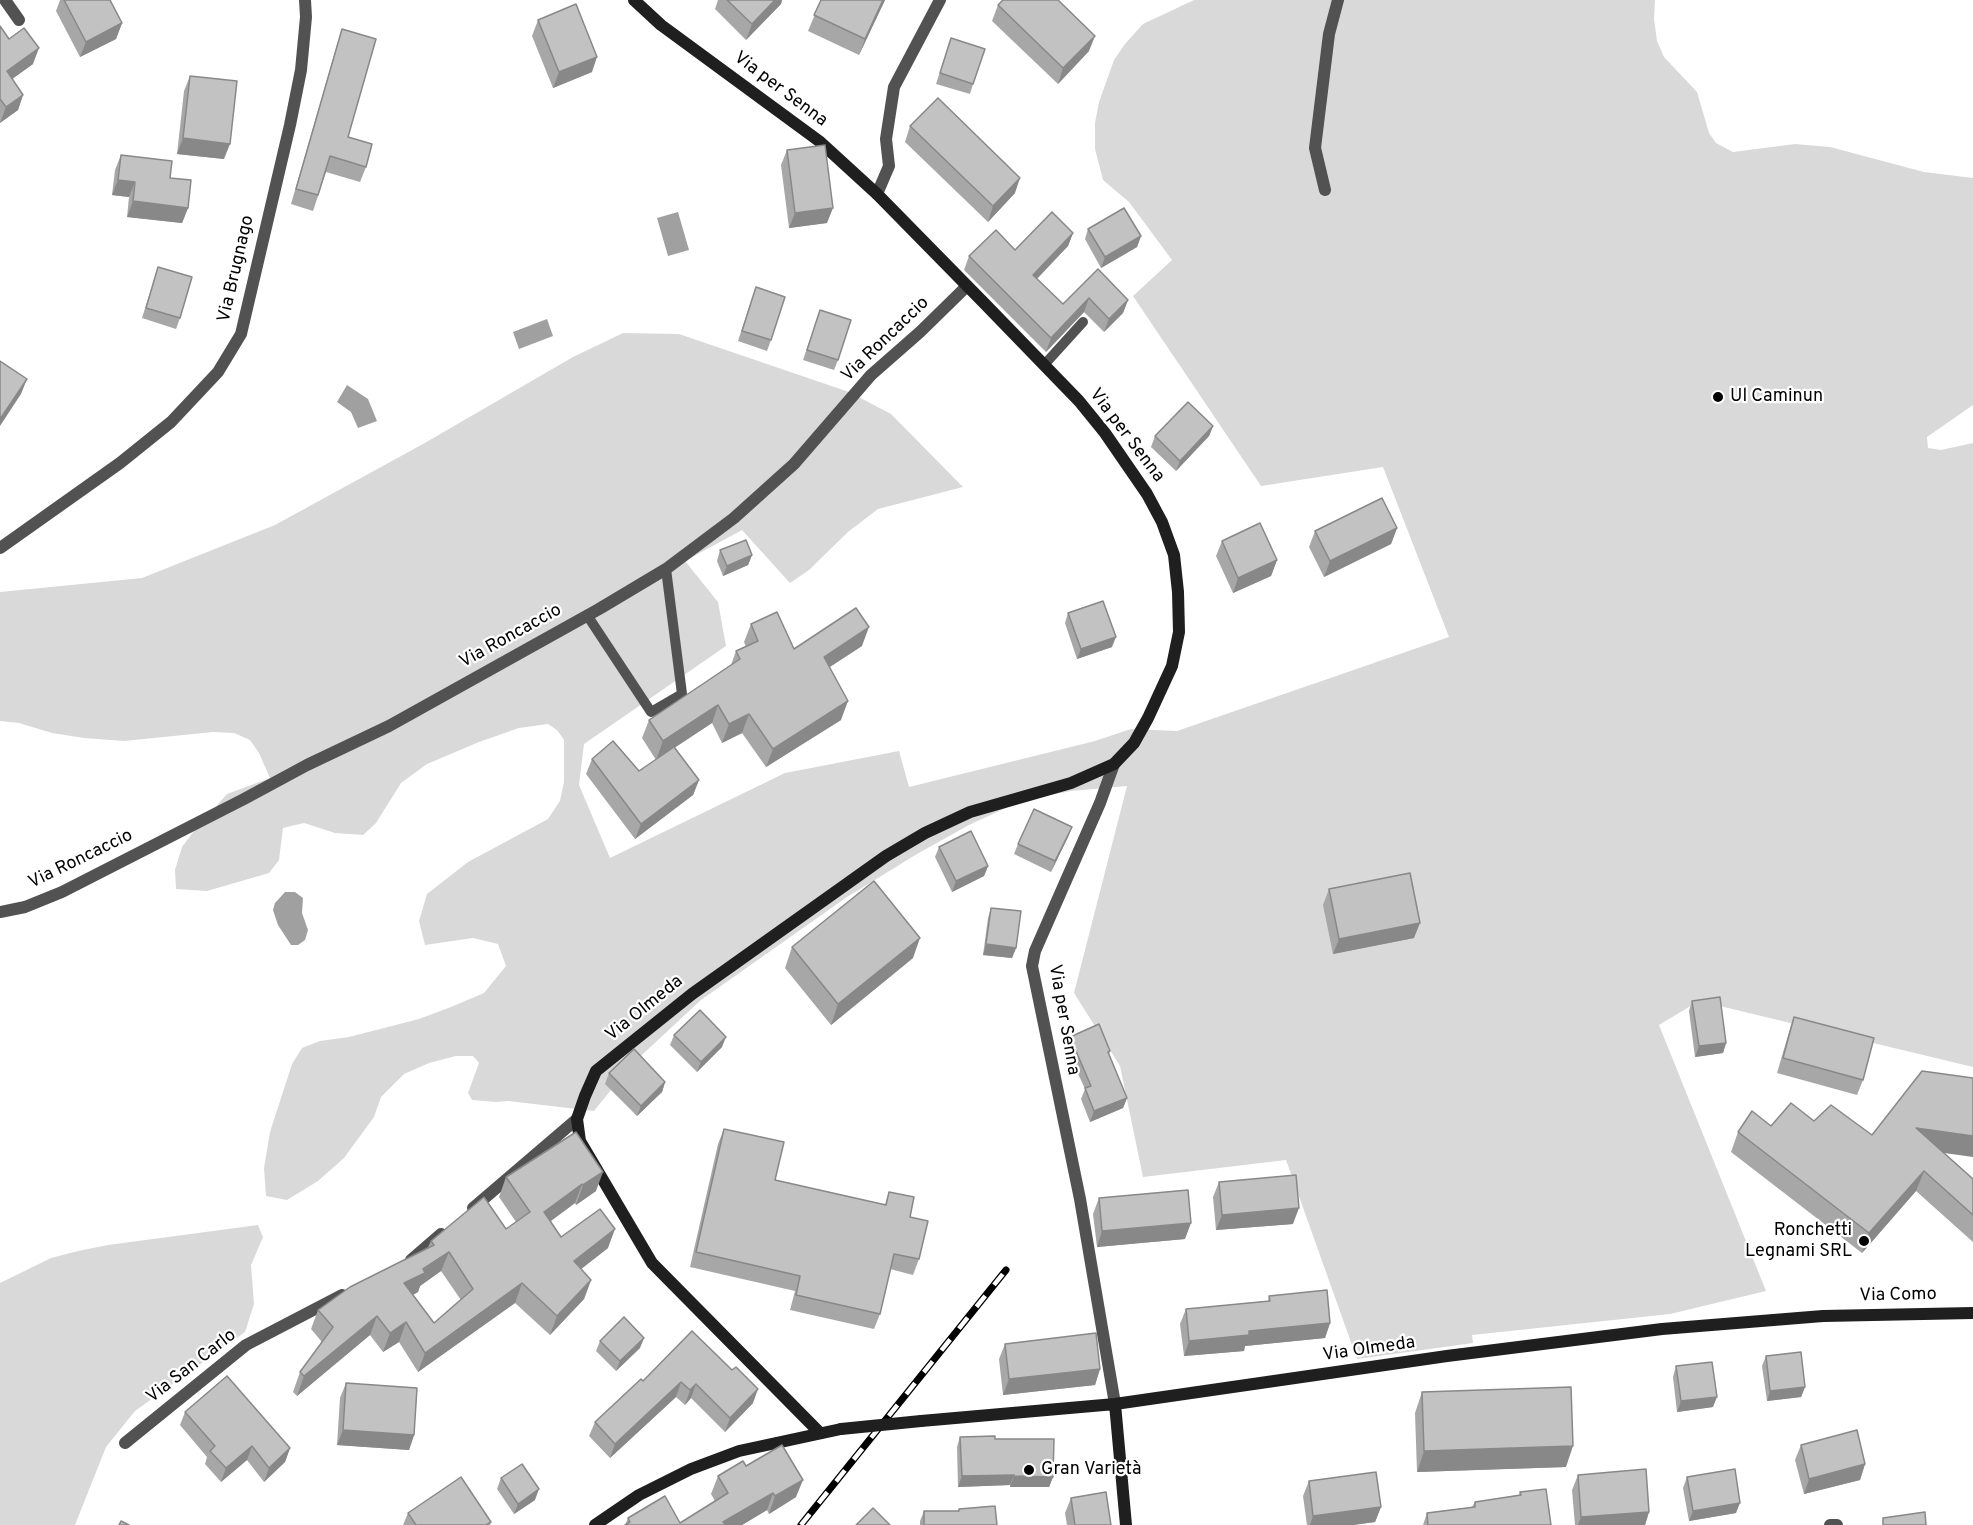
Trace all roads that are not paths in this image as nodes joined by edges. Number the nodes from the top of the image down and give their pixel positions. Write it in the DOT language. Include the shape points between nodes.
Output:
graph roads {
  1 [pos="5,0"];
  2 [pos="305,0"];
  3 [pos="633,0"];
  4 [pos="940,0"];
  5 [pos="1338,0"];
  6 [pos="19,20"];
  7 [pos="1324,190"];
  8 [pos="877,194"];
  9 [pos="967,286"];
  10 [pos="1083,322"];
  11 [pos="1044,365"];
  12 [pos="0,548"];
  13 [pos="666,569"];
  14 [pos="587,615"];
  15 [pos="1114,764"];
  16 [pos="0,912"];
  17 [pos="577,1119"];
  18 [pos="405,1263"];
  19 [pos="352,1290"];
  20 [pos="1973,1313"];
  21 [pos="1823,1316"];
  22 [pos="1115,1404"];
  23 [pos="820,1433"];
  24 [pos="125,1443"];
  25 [pos="595,1525"];
  26 [pos="1126,1525"];
  27 [pos="1830,1525"];
  28 [pos="1837,1525"];
  1 -- 6 [label="street"];
  2 -- 12 [label="street, Via Brugnago" via="301,70 241,334 218,372 171,422"];
  3 -- 8 [label="street, Via per Senna" via="819,141"];
  4 -- 8 [label="street" via="894,87 886,138 889,166"];
  5 -- 7 [label="street" via="1329,34 1315,148"];
  8 -- 9 [label="street, Via per Senna"];
  9 -- 11 [label="street, Via per Senna"];
  9 -- 13 [label="street, Via Roncaccio" via="871,375 794,464 734,518"];
  10 -- 11 [label="lane"];
  11 -- 15 [label="street, Via per Senna" via="1079,401 1127,462 1162,522 1174,555 1179,632 1172,666 1149,718 1134,743"];
  13 -- 14 [label="street, Via Roncaccio"];
  13 -- 14 [label="lane" via="682,694 651,712"];
  14 -- 16 [label="street, Via Roncaccio" via="389,726 244,800 62,892"];
  15 -- 17 [label="street, Via Olmeda" via="1071,783 970,812 886,856 692,994 596,1071"];
  15 -- 22 [label="street, Via per Senna" via="1032,966 1080,1199"];
  17 -- 18 [label="street"];
  17 -- 23 [label="street" via="580,1141 652,1263"];
  19 -- 24 [label="street, Via San Carlo" via="246,1345"];
  20 -- 21 [label="street, Via Como"];
  21 -- 22 [label="street, Via Olmeda" via="1662,1329"];
  22 -- 23 [label="street, Via Olmeda, bridge"];
  22 -- 26 [label="street"];
  23 -- 25 [label="street, Via Olmeda" via="739,1451 691,1469 639,1495"];
  27 -- 28 [label="street"];
}
